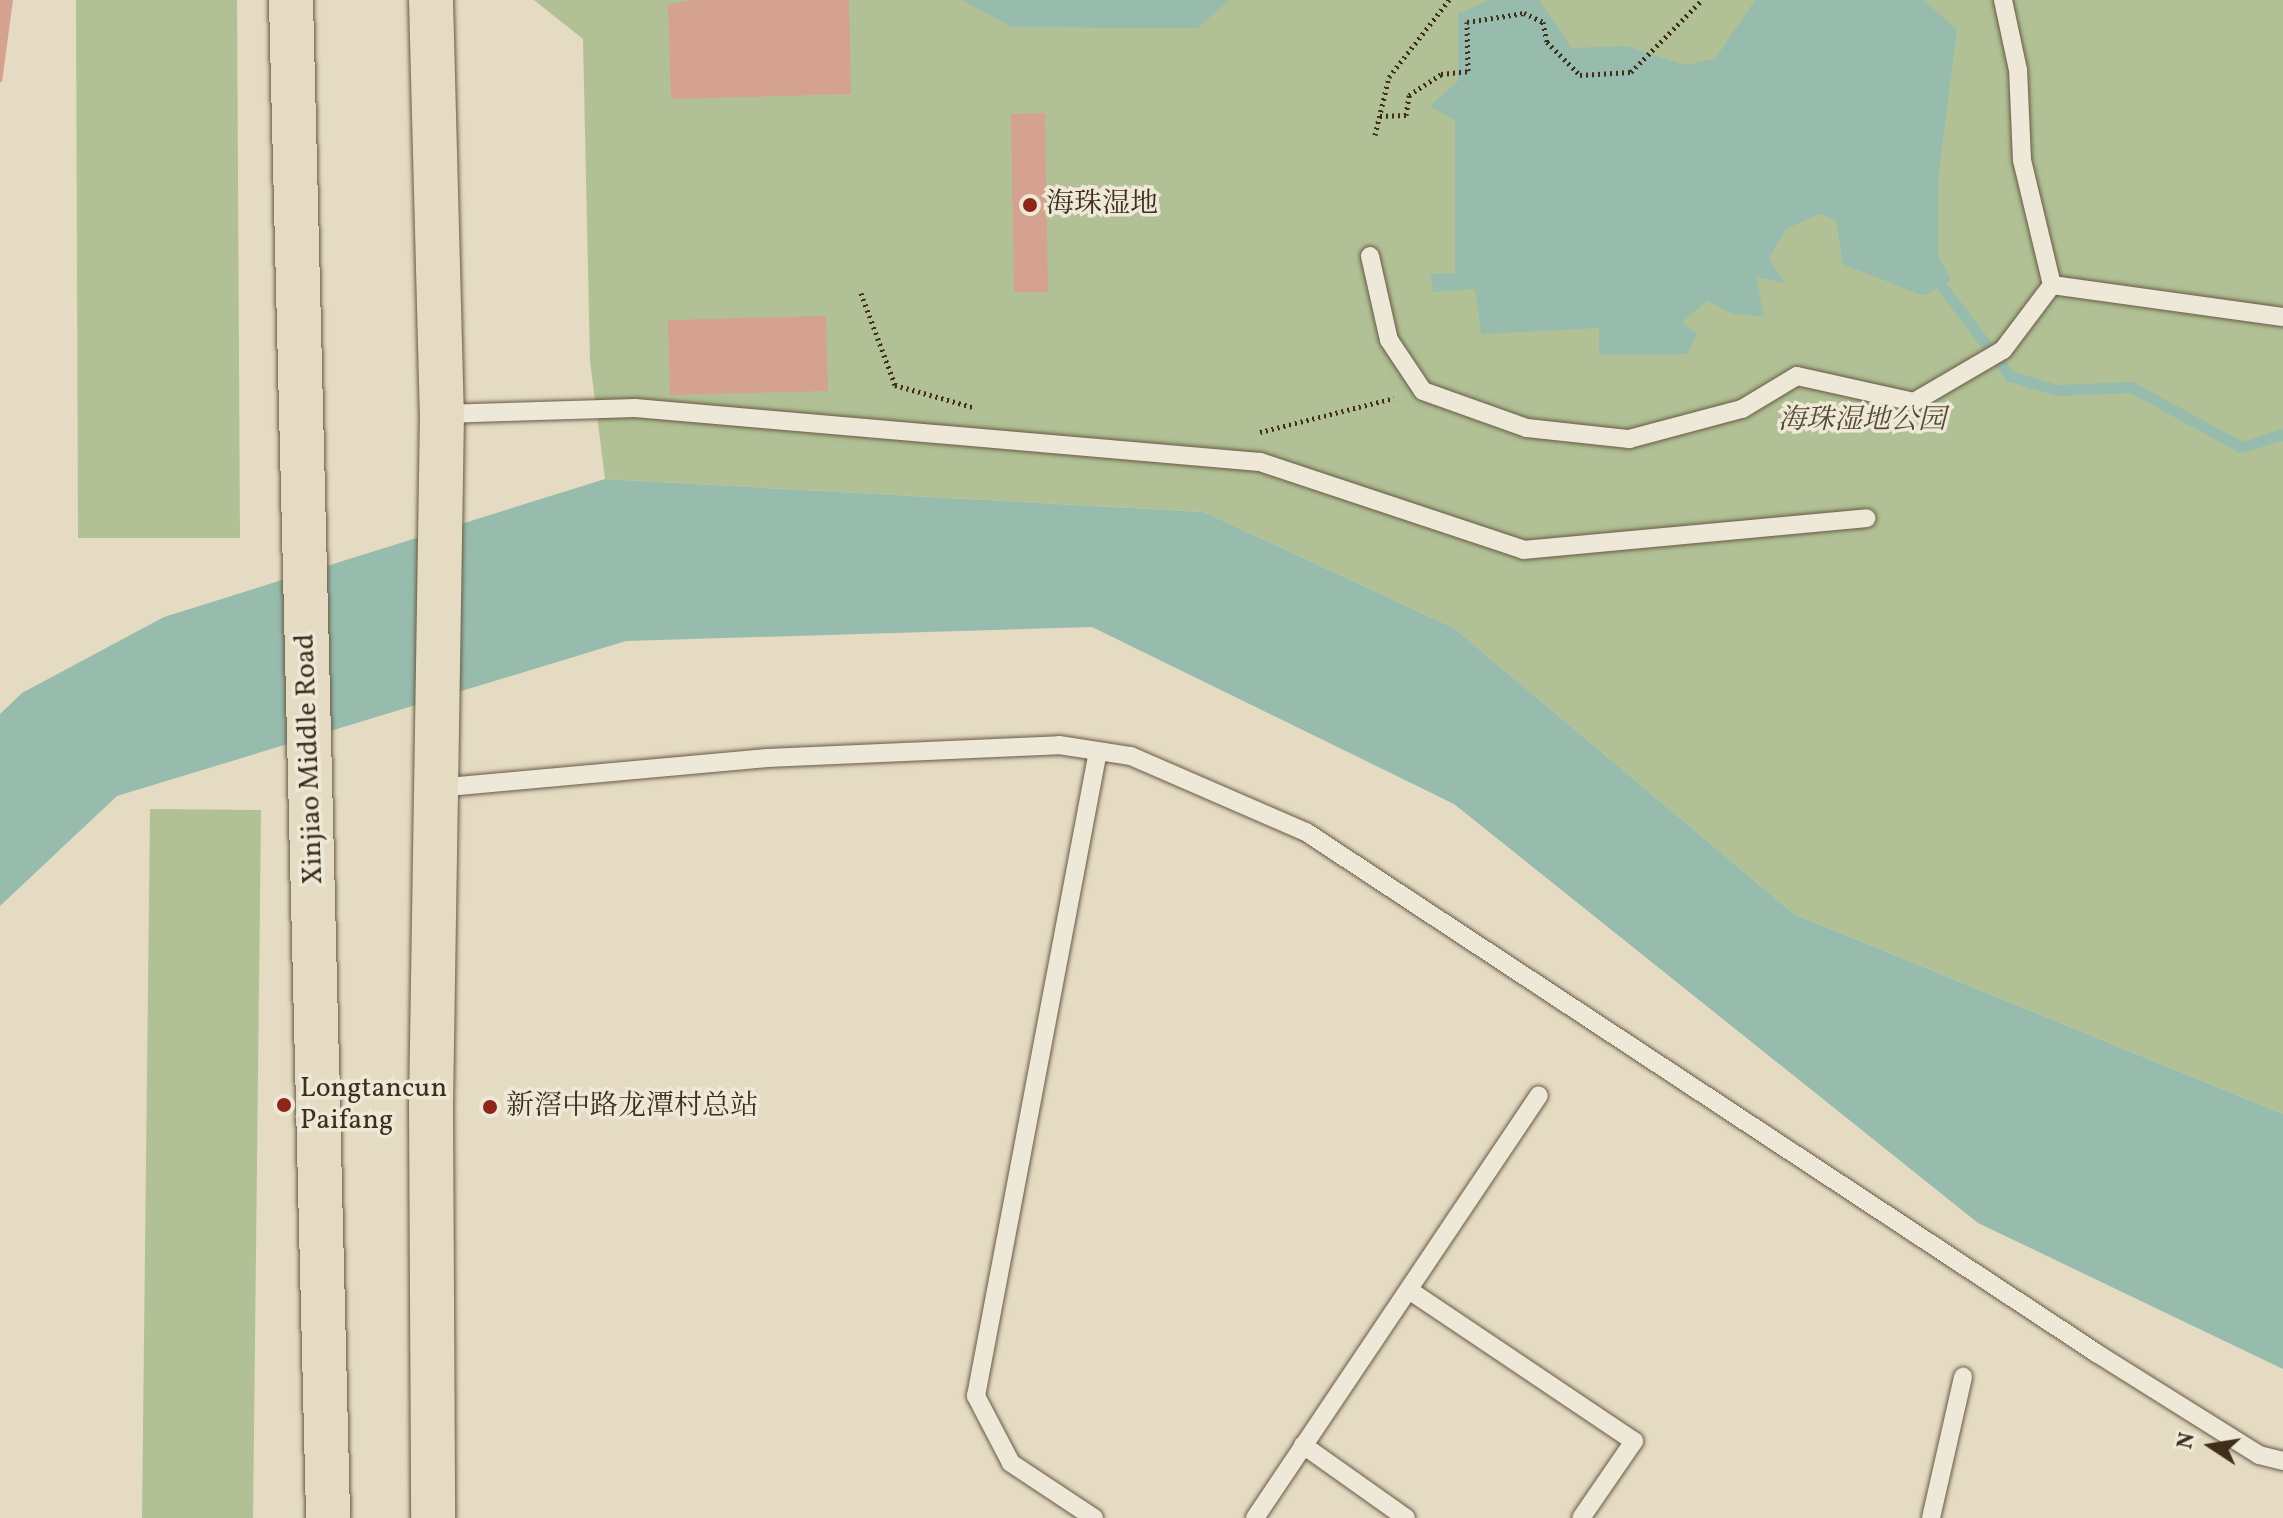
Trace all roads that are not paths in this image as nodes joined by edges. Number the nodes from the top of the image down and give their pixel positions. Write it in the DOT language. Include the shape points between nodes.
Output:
graph roads {
  1 [pos="291,0"];
  2 [pos="431,0"];
  3 [pos="2003,0"];
  4 [pos="1370,256"];
  5 [pos="2052,285"];
  6 [pos="2283,317"];
  7 [pos="442,414"];
  8 [pos="1867,518"];
  9 [pos="1098,751"];
  10 [pos="434,789"];
  11 [pos="1539,1095"];
  12 [pos="1409,1290"];
  13 [pos="1963,1377"];
  14 [pos="1303,1445"];
  15 [pos="2283,1461"];
  16 [pos="328,1518"];
  17 [pos="433,1518"];
  18 [pos="1094,1518"];
  19 [pos="1255,1518"];
  20 [pos="1406,1518"];
  21 [pos="1581,1518"];
  22 [pos="1931,1518"];
  1 -- 16 [label="highway, Xinjiao Middle Road" via="299,500 312,782"];
  2 -- 7 [label="highway"];
  3 -- 5 [label="lane" via="2018,70 2022,160"];
  4 -- 5 [label="lane" via="1389,340 1423,391 1527,428 1629,439 1742,409 1797,376 1914,402 2003,350"];
  5 -- 6 [label="lane"];
  7 -- 8 [label="lane" via="635,408 1260,462 1524,550"];
  7 -- 10 [label="highway"];
  9 -- 10 [label="lane" via="1059,745 767,758"];
  9 -- 15 [label="lane" via="1131,756 1306,832 2085,1345 2259,1455"];
  9 -- 18 [label="lane" via="976,1396 1011,1463"];
  10 -- 17 [label="highway"];
  11 -- 12 [label="lane"];
  12 -- 14 [label="lane"];
  12 -- 21 [label="lane" via="1634,1441"];
  13 -- 22 [label="lane"];
  14 -- 19 [label="lane"];
  14 -- 20 [label="lane"];
}
